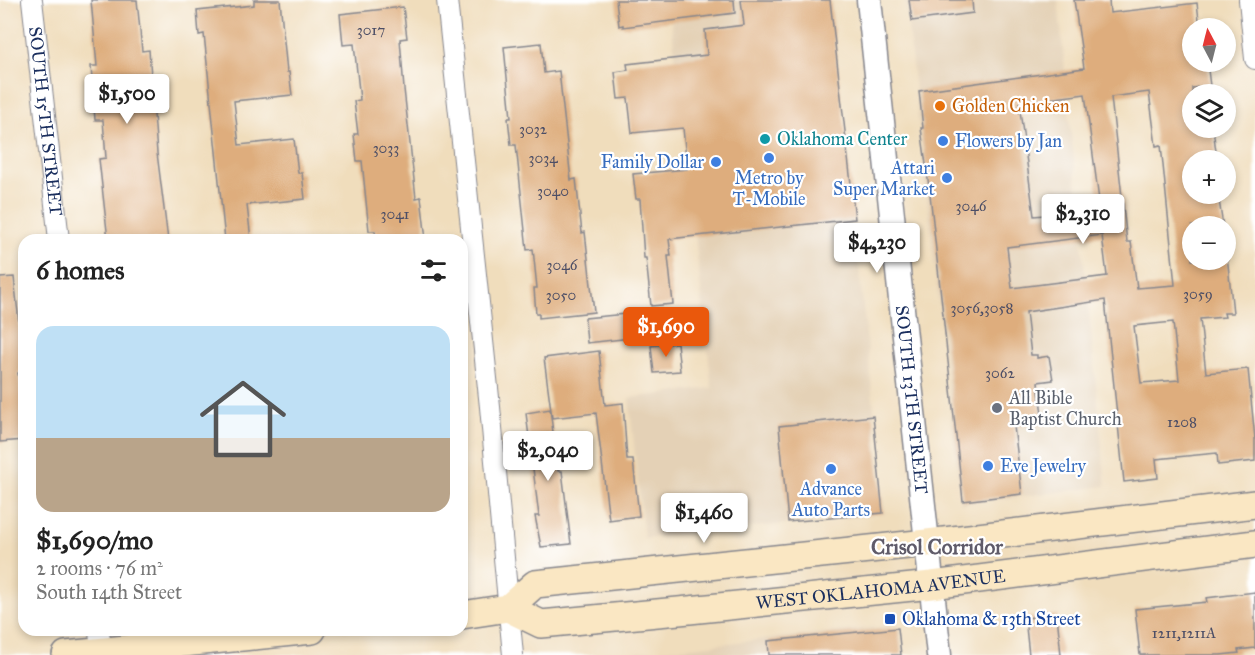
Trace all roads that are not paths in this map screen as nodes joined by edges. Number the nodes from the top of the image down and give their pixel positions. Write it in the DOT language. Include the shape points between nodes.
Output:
graph roads {
  1 [pos="32,0"];
  2 [pos="447,0"];
  3 [pos="869,0"];
  4 [pos="1249,0"];
  5 [pos="1255,59"];
  6 [pos="57,234"];
  7 [pos="1255,504"];
  8 [pos="927,543"];
  9 [pos="1255,544"];
  10 [pos="932,585"];
  11 [pos="508,609"];
  12 [pos="468,614"];
  13 [pos="227,636"];
  14 [pos="100,645"];
  15 [pos="66,655"];
  16 [pos="513,655"];
  17 [pos="939,655"];
  1 -- 6 [label="street, SOUTH 15TH STREET"];
  2 -- 11 [label="street"];
  3 -- 8 [label="street, SOUTH 13TH STREET"];
  4 -- 5 [label="street"];
  7 -- 8 [label="main road"];
  8 -- 10 [label="street, SOUTH 13TH STREET"];
  8 -- 11 [label="main road" via="535,584"];
  9 -- 10 [label="main road, WEST OKLAHOMA AVENUE"];
  10 -- 11 [label="main road, WEST OKLAHOMA AVENUE" via="541,624"];
  10 -- 17 [label="street, SOUTH 13TH STREET"];
  11 -- 12 [label="main road"];
  11 -- 16 [label="street"];
  13 -- 14 [label="main road"];
  14 -- 15 [label="main road"];
}
